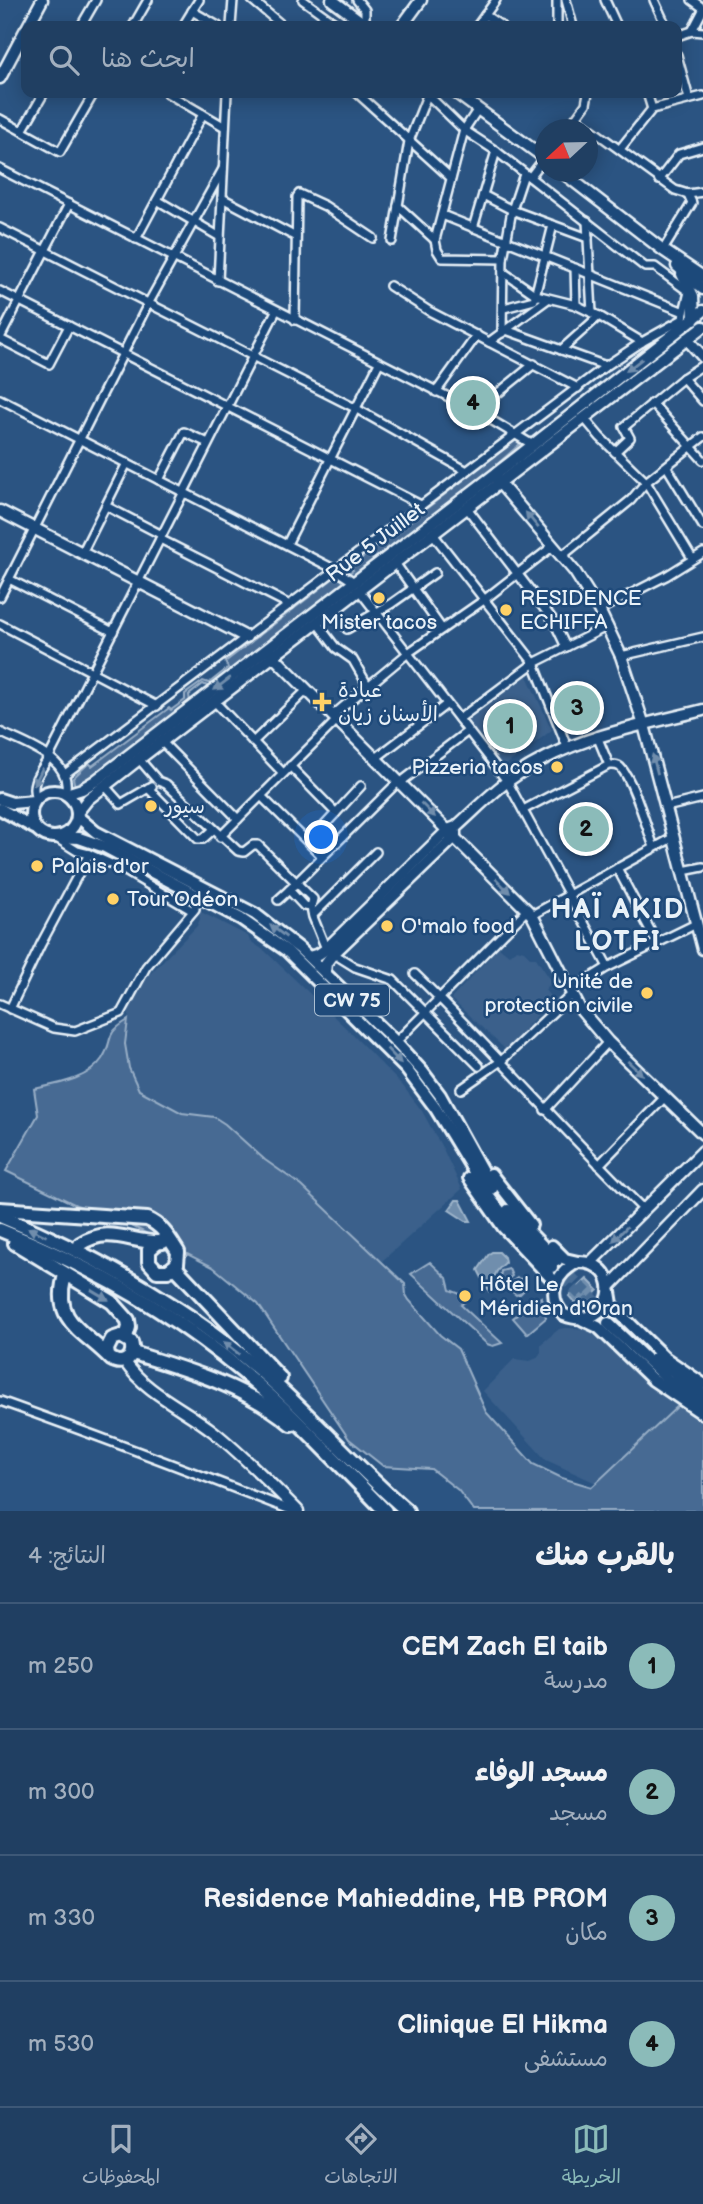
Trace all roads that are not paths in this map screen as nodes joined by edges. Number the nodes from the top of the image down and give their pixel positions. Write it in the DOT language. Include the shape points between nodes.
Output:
graph roads {
  1 [pos="42,0"];
  2 [pos="96,0"];
  3 [pos="148,0"];
  4 [pos="199,0"];
  5 [pos="233,0"];
  6 [pos="252,0"];
  7 [pos="303,0"];
  8 [pos="332,0"];
  9 [pos="358,0"];
  10 [pos="421,0"];
  11 [pos="496,0"];
  12 [pos="557,0"];
  13 [pos="566,0"];
  14 [pos="605,0"];
  15 [pos="653,0"];
  16 [pos="692,0"];
  17 [pos="703,9"];
  18 [pos="192,11"];
  19 [pos="485,15"];
  20 [pos="32,21"];
  21 [pos="84,21"];
  22 [pos="138,21"];
  23 [pos="186,21"];
  24 [pos="209,21"];
  25 [pos="231,21"];
  26 [pos="277,21"];
  27 [pos="332,21"];
  28 [pos="361,21"];
  29 [pos="366,21"];
  30 [pos="406,21"];
  31 [pos="481,21"];
  32 [pos="494,21"];
  33 [pos="557,21"];
  34 [pos="572,21"];
  35 [pos="615,21"];
  36 [pos="664,21"];
  37 [pos="692,31"];
  38 [pos="703,32"];
  39 [pos="682,34"];
  40 [pos="21,41"];
  41 [pos="682,73"];
  42 [pos="0,77"];
  43 [pos="703,96"];
  44 [pos="41,98"];
  45 [pos="91,98"];
  46 [pos="176,98"];
  47 [pos="227,98"];
  48 [pos="362,98"];
  49 [pos="425,98"];
  50 [pos="432,98"];
  51 [pos="463,98"];
  52 [pos="588,98"];
  53 [pos="649,98"];
  54 [pos="689,99"];
  55 [pos="478,109"];
  56 [pos="652,109"];
  57 [pos="203,114"];
  58 [pos="576,118"];
  59 [pos="0,119"];
  60 [pos="225,127"];
  61 [pos="464,130"];
  62 [pos="22,131"];
  63 [pos="409,141"];
  64 [pos="703,147"];
  65 [pos="620,149"];
  66 [pos="496,151"];
  67 [pos="535,151"];
  68 [pos="535,168"];
  69 [pos="0,169"];
  70 [pos="223,169"];
  71 [pos="527,176"];
  72 [pos="452,178"];
  73 [pos="659,180"];
  74 [pos="575,182"];
  75 [pos="703,192"];
  76 [pos="688,194"];
  77 [pos="483,195"];
  78 [pos="222,198"];
  79 [pos="157,200"];
  80 [pos="69,204"];
  81 [pos="398,206"];
  82 [pos="512,210"];
  83 [pos="442,215"];
  84 [pos="587,221"];
  85 [pos="193,222"];
  86 [pos="553,225"];
  87 [pos="0,228"];
  88 [pos="473,228"];
  89 [pos="220,237"];
  90 [pos="296,237"];
  91 [pos="373,238"];
  92 [pos="587,238"];
  93 [pos="136,239"];
  94 [pos="435,240"];
  95 [pos="392,241"];
  96 [pos="507,241"];
  97 [pos="663,250"];
  98 [pos="45,251"];
  99 [pos="546,257"];
  100 [pos="172,258"];
  101 [pos="503,259"];
  102 [pos="679,267"];
  103 [pos="575,268"];
  104 [pos="503,272"];
  105 [pos="590,274"];
  106 [pos="703,277"];
  107 [pos="218,281"];
  108 [pos="390,286"];
  109 [pos="703,289"];
  110 [pos="0,290"];
  111 [pos="536,295"];
  112 [pos="548,299"];
  113 [pos="19,300"];
  114 [pos="148,304"];
  115 [pos="576,305"];
  116 [pos="504,308"];
  117 [pos="276,311"];
  118 [pos="703,311"];
  119 [pos="595,314"];
  120 [pos="687,318"];
  121 [pos="295,320"];
  122 [pos="69,326"];
  123 [pos="504,331"];
  124 [pos="697,332"];
  125 [pos="477,335"];
  126 [pos="0,339"];
  127 [pos="489,342"];
  128 [pos="642,342"];
  129 [pos="703,343"];
  130 [pos="561,350"];
  131 [pos="123,354"];
  132 [pos="253,356"];
  133 [pos="703,357"];
  134 [pos="379,363"];
  135 [pos="534,364"];
  136 [pos="703,365"];
  137 [pos="606,366"];
  138 [pos="683,378"];
  139 [pos="578,388"];
  140 [pos="436,392"];
  141 [pos="0,399"];
  142 [pos="703,401"];
  143 [pos="652,403"];
  144 [pos="227,407"];
  145 [pos="355,408"];
  146 [pos="475,411"];
  147 [pos="584,418"];
  148 [pos="516,434"];
  149 [pos="703,437"];
  150 [pos="80,440"];
  151 [pos="208,443"];
  152 [pos="533,445"];
  153 [pos="692,446"];
  154 [pos="615,452"];
  155 [pos="331,458"];
  156 [pos="703,460"];
  157 [pos="127,463"];
  158 [pos="667,467"];
  159 [pos="467,471"];
  160 [pos="497,479"];
  161 [pos="159,480"];
  162 [pos="646,482"];
  163 [pos="184,492"];
  164 [pos="421,505"];
  165 [pos="106,506"];
  166 [pos="467,508"];
  167 [pos="0,511"];
  168 [pos="703,526"];
  169 [pos="34,528"];
  170 [pos="433,534"];
  171 [pos="161,537"];
  172 [pos="287,544"];
  173 [pos="553,546"];
  174 [pos="82,553"];
  175 [pos="703,553"];
  176 [pos="562,556"];
  177 [pos="692,558"];
  178 [pos="395,563"];
  179 [pos="336,569"];
  180 [pos="435,573"];
  181 [pos="518,573"];
  182 [pos="9,579"];
  183 [pos="138,582"];
  184 [pos="356,586"];
  185 [pos="413,589"];
  186 [pos="0,597"];
  187 [pos="484,600"];
  188 [pos="290,605"];
  189 [pos="599,610"];
  190 [pos="375,611"];
  191 [pos="317,623"];
  192 [pos="0,624"];
  193 [pos="608,626"];
  194 [pos="347,629"];
  195 [pos="442,629"];
  196 [pos="113,632"];
  197 [pos="246,637"];
  198 [pos="703,637"];
  199 [pos="566,647"];
  200 [pos="270,653"];
  201 [pos="408,653"];
  202 [pos="621,656"];
  203 [pos="534,663"];
  204 [pos="93,671"];
  205 [pos="368,686"];
  206 [pos="307,690"];
  207 [pos="215,702"];
  208 [pos="447,704"];
  209 [pos="157,706"];
  210 [pos="703,710"];
  211 [pos="335,718"];
  212 [pos="459,719"];
  213 [pos="644,725"];
  214 [pos="468,730"];
  215 [pos="0,732"];
  216 [pos="597,736"];
  217 [pos="162,742"];
  218 [pos="253,742"];
  219 [pos="566,747"];
  220 [pos="49,757"];
  221 [pos="376,758"];
  222 [pos="139,759"];
  223 [pos="609,765"];
  224 [pos="290,766"];
  225 [pos="283,773"];
  226 [pos="65,774"];
  227 [pos="158,781"];
  228 [pos="507,781"];
  229 [pos="400,782"];
  230 [pos="105,786"];
  231 [pos="361,786"];
  232 [pos="148,788"];
  233 [pos="65,794"];
  234 [pos="261,796"];
  235 [pos="703,798"];
  236 [pos="0,799"];
  237 [pos="35,800"];
  238 [pos="666,807"];
  239 [pos="523,810"];
  240 [pos="2,813"];
  241 [pos="336,813"];
  242 [pos="77,814"];
  243 [pos="238,819"];
  244 [pos="323,827"];
  245 [pos="37,830"];
  246 [pos="213,830"];
  247 [pos="453,831"];
  248 [pos="54,837"];
  249 [pos="220,837"];
  250 [pos="674,837"];
  251 [pos="654,847"];
  252 [pos="376,852"];
  253 [pos="89,854"];
  254 [pos="322,856"];
  255 [pos="703,866"];
  256 [pos="617,867"];
  257 [pos="683,872"];
  258 [pos="295,883"];
  259 [pos="289,890"];
  260 [pos="569,894"];
  261 [pos="196,896"];
  262 [pos="278,900"];
  263 [pos="193,911"];
  264 [pos="312,911"];
  265 [pos="529,913"];
  266 [pos="696,923"];
  267 [pos="657,943"];
  268 [pos="703,949"];
  269 [pos="329,952"];
  270 [pos="309,957"];
  271 [pos="608,967"];
  272 [pos="325,974"];
  273 [pos="415,974"];
  274 [pos="570,993"];
  275 [pos="440,999"];
  276 [pos="0,1004"];
  277 [pos="10,1009"];
  278 [pos="427,1013"];
  279 [pos="396,1042"];
  280 [pos="608,1042"];
  281 [pos="501,1061"];
  282 [pos="480,1066"];
  283 [pos="422,1071"];
  284 [pos="461,1089"];
  285 [pos="665,1097"];
  286 [pos="436,1109"];
  287 [pos="545,1110"];
  288 [pos="703,1134"];
  289 [pos="703,1151"];
  290 [pos="599,1165"];
  291 [pos="703,1190"];
  292 [pos="0,1209"];
  293 [pos="644,1210"];
  294 [pos="0,1216"];
  295 [pos="0,1232"];
  296 [pos="133,1238"];
  297 [pos="164,1243"];
  298 [pos="80,1244"];
  299 [pos="148,1258"];
  300 [pos="584,1263"];
  301 [pos="175,1267"];
  302 [pos="64,1279"];
  303 [pos="555,1283"];
  304 [pos="610,1289"];
  305 [pos="583,1320"];
  306 [pos="82,1334"];
  307 [pos="126,1337"];
  308 [pos="112,1339"];
  309 [pos="108,1356"];
  310 [pos="129,1357"];
  311 [pos="703,1384"];
  312 [pos="703,1394"];
  313 [pos="0,1401"];
  314 [pos="703,1403"];
  315 [pos="703,1414"];
  316 [pos="350,1466"];
  317 [pos="295,1511"];
  318 [pos="385,1511"];
  319 [pos="407,1511"];
  1 -- 20 [label="main road"];
  2 -- 21 [label="street"];
  3 -- 22 [label="street"];
  4 -- 18 [label="street"];
  5 -- 25 [label="street"];
  6 -- 26 [label="street"];
  7 -- 27 [label="street"];
  8 -- 28 [label="main road"];
  9 -- 29 [label="street"];
  10 -- 30 [label="main road"];
  11 -- 19 [label="street"];
  12 -- 33 [label="street"];
  13 -- 34 [label="street"];
  14 -- 35 [label="street"];
  15 -- 36 [label="street"];
  16 -- 17 [label="street"];
  17 -- 37 [label="street"];
  18 -- 23 [label="street"];
  18 -- 24 [label="street"];
  19 -- 31 [label="street"];
  19 -- 32 [label="street"];
  37 -- 38 [label="street"];
  37 -- 39 [label="street"];
  40 -- 42 [label="main road"];
  41 -- 54 [label="street"];
  43 -- 54 [label="street"];
  44 -- 62 [label="street"];
  45 -- 62 [label="street" via="60,152"];
  46 -- 57 [label="street"];
  47 -- 60 [label="street"];
  48 -- 63 [label="street"];
  49 -- 63 [label="street"];
  50 -- 61 [label="street"];
  51 -- 55 [label="main road"];
  52 -- 58 [label="street"];
  53 -- 56 [label="street"];
  54 -- 56 [label="street"];
  55 -- 61 [label="street"];
  55 -- 67 [label="main road"];
  56 -- 65 [label="street"];
  57 -- 60 [label="street"];
  57 -- 79 [label="street"];
  58 -- 65 [label="street"];
  59 -- 62 [label="street"];
  60 -- 70 [label="street"];
  61 -- 66 [label="street"];
  61 -- 72 [label="street"];
  63 -- 72 [label="street"];
  63 -- 81 [label="street"];
  64 -- 73 [label="street" via="679,153"];
  65 -- 73 [label="street"];
  66 -- 71 [label="street"];
  66 -- 77 [label="street"];
  68 -- 71 [label="street"];
  69 -- 80 [label="street"];
  70 -- 78 [label="street"];
  70 -- 85 [label="street"];
  71 -- 82 [label="street"];
  71 -- 84 [label="street"];
  72 -- 83 [label="street"];
  73 -- 76 [label="street"];
  74 -- 97 [label="main road"];
  75 -- 76 [label="street"];
  76 -- 97 [label="street" via="692,203"];
  77 -- 82 [label="street"];
  77 -- 88 [label="street"];
  78 -- 89 [label="street"];
  78 -- 90 [label="street"];
  79 -- 85 [label="street"];
  79 -- 93 [label="street"];
  80 -- 93 [label="street"];
  80 -- 98 [label="street"];
  81 -- 94 [label="street"];
  81 -- 95 [label="street"];
  82 -- 86 [label="street"];
  82 -- 96 [label="street"];
  83 -- 88 [label="street"];
  83 -- 94 [label="street"];
  84 -- 92 [label="street"];
  84 -- 120 [label="street" via="645,267 656,267 689,292"];
  85 -- 89 [label="street"];
  85 -- 100 [label="street"];
  86 -- 92 [label="street"];
  86 -- 99 [label="street"];
  87 -- 98 [label="street"];
  88 -- 96 [label="street"];
  89 -- 107 [label="street"];
  90 -- 91 [label="street" via="297,197 301,194"];
  90 -- 121 [label="street"];
  92 -- 105 [label="street"];
  93 -- 100 [label="street"];
  94 -- 101 [label="street" via="442,258"];
  96 -- 99 [label="street"];
  96 -- 101 [label="street"];
  97 -- 102 [label="main road"];
  97 -- 106 [label="main road"];
  98 -- 113 [label="street"];
  98 -- 114 [label="street"];
  99 -- 103 [label="street"];
  99 -- 111 [label="street"];
  100 -- 107 [label="street"];
  100 -- 114 [label="street"];
  101 -- 104 [label="street"];
  102 -- 109 [label="main road"];
  102 -- 120 [label="main road" via="693,296"];
  103 -- 105 [label="street"];
  103 -- 115 [label="street"];
  104 -- 111 [label="street"];
  104 -- 116 [label="street"];
  105 -- 119 [label="street"];
  105 -- 120 [label="street"];
  107 -- 117 [label="street"];
  108 -- 125 [label="street"];
  110 -- 113 [label="street"];
  111 -- 112 [label="street"];
  111 -- 116 [label="street" via="532,301"];
  112 -- 115 [label="street"];
  112 -- 123 [label="street"];
  113 -- 122 [label="street"];
  113 -- 126 [label="street"];
  114 -- 131 [label="street"];
  114 -- 132 [label="street"];
  115 -- 119 [label="street"];
  116 -- 123 [label="street"];
  117 -- 121 [label="street"];
  117 -- 132 [label="street"];
  118 -- 120 [label="main road, Rue 5 Juillet"];
  119 -- 128 [label="street"];
  119 -- 130 [label="street"];
  120 -- 128 [label="street"];
  120 -- 152 [label="main road, Rue 5 Juillet, one-way"];
  121 -- 134 [label="street"];
  122 -- 126 [label="street" via="49,364"];
  122 -- 131 [label="street"];
  123 -- 127 [label="street"];
  123 -- 130 [label="street"];
  124 -- 129 [label="main road"];
  124 -- 133 [label="main road"];
  124 -- 147 [label="main road, Rue 5 Juillet"];
  125 -- 127 [label="street"];
  125 -- 140 [label="street"];
  127 -- 135 [label="street"];
  128 -- 137 [label="street"];
  130 -- 137 [label="street"];
  131 -- 144 [label="street"];
  131 -- 150 [label="street"];
  132 -- 144 [label="street"];
  132 -- 145 [label="street"];
  134 -- 140 [label="street"];
  134 -- 145 [label="street"];
  135 -- 139 [label="street"];
  135 -- 146 [label="street"];
  136 -- 138 [label="street"];
  137 -- 139 [label="street"];
  138 -- 142 [label="street"];
  138 -- 143 [label="street"];
  139 -- 148 [label="street"];
  140 -- 146 [label="street"];
  141 -- 150 [label="street"];
  143 -- 153 [label="street"];
  143 -- 154 [label="street" via="624,427 630,438"];
  144 -- 151 [label="street"];
  144 -- 155 [label="street"];
  145 -- 155 [label="street"];
  145 -- 159 [label="street"];
  146 -- 148 [label="street"];
  147 -- 154 [label="street"];
  147 -- 160 [label="main road, Rue 5 Juillet"];
  148 -- 152 [label="street"];
  148 -- 159 [label="street"];
  149 -- 153 [label="street"];
  150 -- 157 [label="street"];
  150 -- 169 [label="street"];
  151 -- 161 [label="street" via="184,432"];
  151 -- 163 [label="street"];
  152 -- 160 [label="main road, Rue 5 Juillet"];
  153 -- 156 [label="street"];
  153 -- 158 [label="street"];
  154 -- 162 [label="street"];
  155 -- 164 [label="street"];
  155 -- 172 [label="street"];
  157 -- 161 [label="street"];
  157 -- 165 [label="street"];
  158 -- 162 [label="street"];
  158 -- 168 [label="street"];
  159 -- 164 [label="street"];
  160 -- 166 [label="main road, Rue 5 Juillet"];
  173 -- 160 [label="main road, one-way"];
  160 -- 184 [label="main road, Rue 5 Juillet"];
  161 -- 163 [label="street"];
  162 -- 176 [label="street" via="631,500"];
  162 -- 177 [label="street"];
  163 -- 171 [label="street"];
  163 -- 172 [label="street"];
  164 -- 179 [label="street"];
  165 -- 171 [label="street"];
  165 -- 174 [label="street"];
  166 -- 170 [label="main road, Rue 5 Juillet"];
  166 -- 181 [label="street"];
  167 -- 169 [label="main road"];
  169 -- 174 [label="main road"];
  169 -- 182 [label="street"];
  170 -- 178 [label="main road, Rue 5 Juillet"];
  170 -- 187 [label="street"];
  171 -- 183 [label="street"];
  171 -- 188 [label="street"];
  172 -- 179 [label="street"];
  173 -- 176 [label="main road"];
  173 -- 181 [label="street"];
  174 -- 183 [label="main road"];
  175 -- 177 [label="street"];
  176 -- 189 [label="main road"];
  177 -- 189 [label="street"];
  178 -- 184 [label="main road, Rue 5 Juillet"];
  178 -- 185 [label="street"];
  179 -- 184 [label="street"];
  179 -- 188 [label="street"];
  180 -- 185 [label="street"];
  181 -- 187 [label="street"];
  181 -- 199 [label="street" via="553,620"];
  182 -- 186 [label="street"];
  182 -- 196 [label="street"];
  183 -- 196 [label="street"];
  183 -- 197 [label="main road"];
  184 -- 190 [label="street"];
  184 -- 191 [label="main road, Rue 5 Juillet"];
  184 -- 200 [label="main road, Rue 5 Juillet"];
  185 -- 190 [label="street"];
  185 -- 195 [label="street"];
  187 -- 195 [label="street"];
  187 -- 203 [label="street"];
  188 -- 197 [label="street"];
  189 -- 193 [label="main road"];
  190 -- 194 [label="street"];
  190 -- 201 [label="street"];
  191 -- 200 [label="main road, Rue 5 Juillet"];
  191 -- 205 [label="street" via="336,648 353,660"];
  192 -- 204 [label="street"];
  193 -- 199 [label="street"];
  193 -- 202 [label="main road"];
  195 -- 201 [label="street"];
  196 -- 204 [label="street"];
  197 -- 209 [label="street"];
  198 -- 202 [label="street"];
  199 -- 203 [label="street"];
  200 -- 206 [label="main road"];
  200 -- 207 [label="main road, Rue 5 Juillet"];
  200 -- 233 [label="main road, Rue 5 Juillet, one-way" via="95,781"];
  201 -- 205 [label="street"];
  201 -- 208 [label="street"];
  202 -- 213 [label="main road"];
  203 -- 212 [label="street"];
  203 -- 219 [label="street"];
  204 -- 209 [label="street"];
  204 -- 220 [label="street"];
  205 -- 211 [label="street"];
  206 -- 211 [label="main road"];
  206 -- 218 [label="street"];
  207 -- 217 [label="main road, Rue 5 Juillet"];
  207 -- 218 [label="street"];
  208 -- 212 [label="street"];
  208 -- 221 [label="street"];
  209 -- 226 [label="street"];
  210 -- 213 [label="main road"];
  211 -- 221 [label="main road"];
  211 -- 224 [label="street"];
  212 -- 214 [label="street"];
  213 -- 216 [label="main road"];
  238 -- 213 [label="main road, one-way"];
  214 -- 228 [label="street"];
  214 -- 229 [label="street"];
  215 -- 220 [label="street"];
  216 -- 219 [label="main road"];
  216 -- 223 [label="street"];
  217 -- 222 [label="main road, Rue 5 Juillet"];
  217 -- 243 [label="street"];
  218 -- 225 [label="street"];
  219 -- 228 [label="main road"];
  220 -- 226 [label="street"];
  220 -- 237 [label="street, one-way" via="32,786"];
  221 -- 229 [label="main road"];
  222 -- 227 [label="street"];
  222 -- 230 [label="main road, Rue 5 Juillet"];
  223 -- 239 [label="street"];
  223 -- 251 [label="street" via="619,766 627,778"];
  224 -- 225 [label="street"];
  224 -- 241 [label="street"];
  225 -- 234 [label="street"];
  226 -- 233 [label="street"];
  227 -- 232 [label="street"];
  227 -- 246 [label="street"];
  228 -- 239 [label="street"];
  228 -- 247 [label="main road"];
  229 -- 247 [label="main road, one-way"];
  229 -- 254 [label="street"];
  230 -- 232 [label="street" via="121,804"];
  230 -- 242 [label="main road, Rue 5 Juillet"];
  231 -- 241 [label="street"];
  232 -- 246 [label="street" via="198,839"];
  233 -- 237 [label="main road" via="50,791"];
  233 -- 242 [label="main road"];
  234 -- 243 [label="street"];
  234 -- 254 [label="street"];
  235 -- 238 [label="street"];
  236 -- 237 [label="main road" via="12,803"];
  237 -- 245 [label="main road" via="30,813"];
  238 -- 250 [label="main road"];
  239 -- 260 [label="street"];
  240 -- 245 [label="main road"];
  241 -- 244 [label="street"];
  242 -- 248 [label="main road" via="70,831"];
  270 -- 242 [label="main road, CW 75, one-way" via="256,914 96,832"];
  243 -- 249 [label="street"];
  245 -- 248 [label="main road"];
  246 -- 249 [label="street"];
  247 -- 265 [label="main road, one-way"];
  247 -- 269 [label="main road"];
  248 -- 253 [label="street"];
  248 -- 261 [label="main road, CW 75" via="95,843"];
  249 -- 258 [label="street" via="239,853 258,845"];
  250 -- 251 [label="street"];
  250 -- 257 [label="main road"];
  251 -- 256 [label="street"];
  252 -- 264 [label="street"];
  253 -- 263 [label="street"];
  253 -- 277 [label="street"];
  254 -- 258 [label="street"];
  255 -- 257 [label="street"];
  256 -- 260 [label="street"];
  256 -- 267 [label="street"];
  257 -- 266 [label="main road"];
  258 -- 259 [label="street"];
  258 -- 264 [label="street" via="313,899"];
  259 -- 262 [label="street"];
  259 -- 264 [label="street"];
  260 -- 265 [label="street"];
  260 -- 271 [label="street"];
  261 -- 263 [label="street"];
  261 -- 286 [label="main road, CW 75, one-way" via="241,919 286,951 399,1061"];
  263 -- 277 [label="street" via="146,967 121,1013 75,1031 54,1028"];
  264 -- 269 [label="street"];
  265 -- 274 [label="main road"];
  265 -- 275 [label="street"];
  266 -- 267 [label="street"];
  266 -- 268 [label="main road"];
  267 -- 271 [label="street"];
  269 -- 270 [label="main road"];
  269 -- 272 [label="main road"];
  269 -- 278 [label="street" via="393,980"];
  270 -- 272 [label="main road, CW 75"];
  271 -- 274 [label="street"];
  272 -- 279 [label="main road, CW 75"];
  273 -- 275 [label="street"];
  274 -- 280 [label="main road"];
  274 -- 281 [label="street"];
  275 -- 278 [label="street"];
  275 -- 281 [label="street"];
  276 -- 277 [label="street"];
  278 -- 279 [label="street"];
  278 -- 282 [label="street"];
  279 -- 283 [label="main road, CW 75"];
  280 -- 285 [label="main road, one-way"];
  280 -- 287 [label="street"];
  281 -- 284 [label="street"];
  281 -- 287 [label="street"];
  283 -- 286 [label="main road, CW 75" via="500,1200 554,1264 515,1230 490,1198"];
  283 -- 300 [label="main road" via="448,1098 515,1207 565,1259"];
  285 -- 288 [label="main road"];
  285 -- 290 [label="street"];
  286 -- 303 [label="main road" via="489,1209"];
  287 -- 290 [label="street"];
  289 -- 293 [label="main road"];
  290 -- 293 [label="street"];
  291 -- 304 [label="main road"];
  292 -- 297 [label="highway" via="147,1219 165,1231"];
  293 -- 300 [label="main road, one-way"];
  316 -- 294 [label="highway, one-way" via="264,1374 183,1313 102,1263"];
  295 -- 307 [label="highway, one-way" via="112,1302 128,1320"];
  295 -- 316 [label="highway" via="92,1271 188,1329"];
  296 -- 297 [label="highway"];
  296 -- 298 [label="highway" via="110,1234"];
  296 -- 299 [label="highway"];
  297 -- 299 [label="highway" via="151,1247"];
  297 -- 301 [label="highway" via="178,1252"];
  299 -- 301 [label="highway" via="160,1272"];
  300 -- 303 [label="main road" via="564,1271"];
  300 -- 304 [label="main road" via="603,1271"];
  301 -- 316 [label="highway" via="309,1408"];
  302 -- 306 [label="highway" via="64,1311"];
  303 -- 305 [label="main road" via="554,1300 560,1312"];
  304 -- 305 [label="main road" via="605,1305"];
  304 -- 311 [label="main road" via="619,1314 665,1358"];
  305 -- 315 [label="main road" via="598,1327 653,1380"];
  306 -- 308 [label="highway"];
  306 -- 309 [label="highway"];
  307 -- 308 [label="highway"];
  307 -- 310 [label="highway" via="133,1346"];
  308 -- 309 [label="highway"];
  309 -- 310 [label="highway" via="114,1361"];
  310 -- 316 [label="highway" via="240,1391"];
  310 -- 317 [label="main road" via="147,1387 225,1441"];
  312 -- 314 [label="main road" via="611,1321 667,1379"];
  313 -- 317 [label="street"];
  316 -- 318 [label="highway"];
  316 -- 319 [label="highway"];
}
